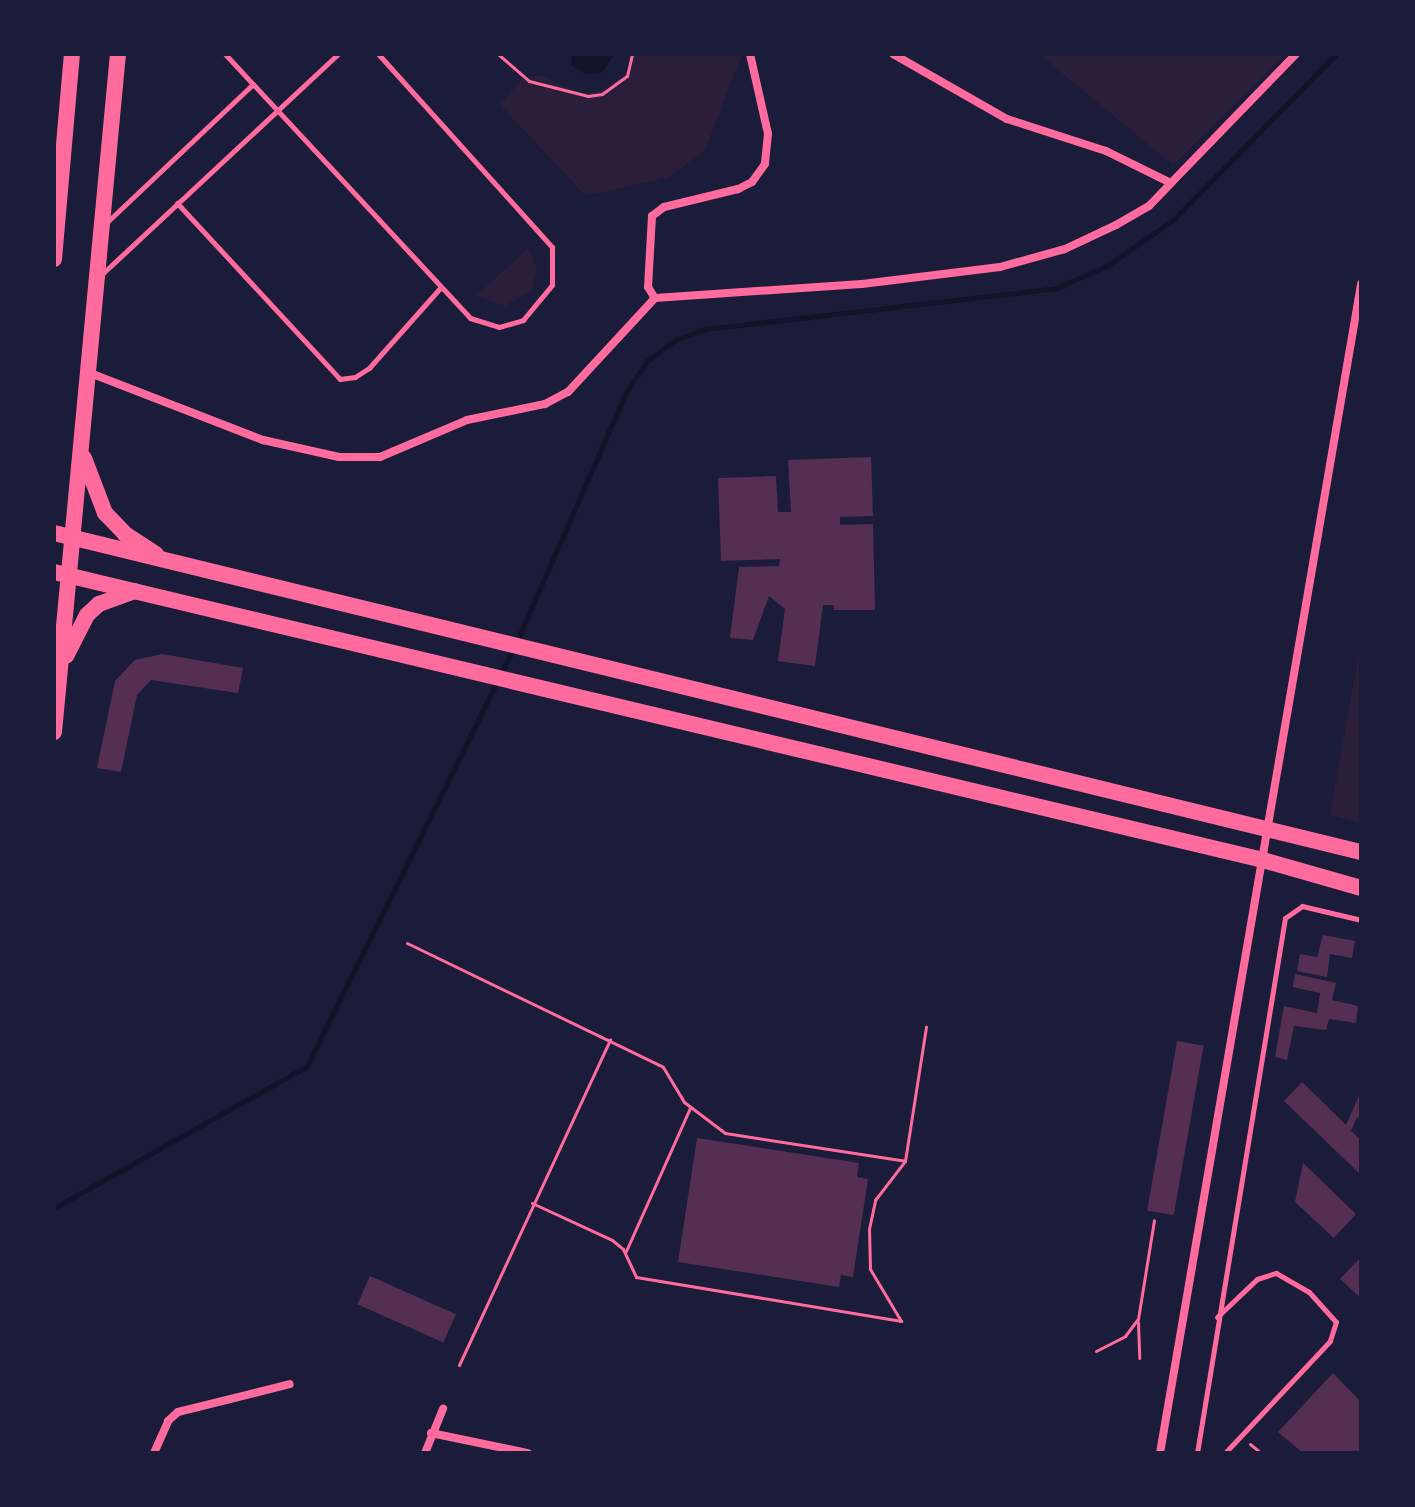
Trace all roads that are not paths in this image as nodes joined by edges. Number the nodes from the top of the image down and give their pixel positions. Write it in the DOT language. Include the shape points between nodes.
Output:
graph roads {
  1 [pos="72,54"];
  2 [pos="118,54"];
  3 [pos="225,54"];
  4 [pos="338,54"];
  5 [pos="378,54"];
  6 [pos="750,54"];
  7 [pos="893,54"];
  8 [pos="1296,54"];
  9 [pos="253,84"];
  10 [pos="278,109"];
  11 [pos="1171,183"];
  12 [pos="177,203"];
  13 [pos="103,225"];
  14 [pos="54,259"];
  15 [pos="98,277"];
  16 [pos="1361,284"];
  17 [pos="441,287"];
  18 [pos="655,298"];
  19 [pos="90,373"];
  20 [pos="82,452"];
  21 [pos="54,533"];
  22 [pos="71,538"];
  23 [pos="168,561"];
  24 [pos="61,574"];
  25 [pos="135,591"];
  26 [pos="60,668"];
  27 [pos="54,732"];
  28 [pos="1269,826"];
  29 [pos="1361,852"];
  30 [pos="1263,860"];
  31 [pos="1361,888"];
  32 [pos="1361,920"];
  33 [pos="1217,1318"];
  34 [pos="290,1384"];
  35 [pos="443,1409"];
  36 [pos="431,1433"];
  37 [pos="154,1453"];
  38 [pos="425,1453"];
  39 [pos="528,1453"];
  40 [pos="1160,1453"];
  41 [pos="1197,1453"];
  42 [pos="1225,1453"];
  1 -- 14 [label="main road"];
  2 -- 13 [label="main road"];
  3 -- 9 [label="lane"];
  4 -- 10 [label="lane"];
  5 -- 17 [label="lane" via="552,247 556,267 540,306 511,324 483,324"];
  6 -- 18 [label="street" via="768,134 765,164 752,182 738,189 657,210 650,224 648,287"];
  7 -- 11 [label="street" via="1007,119 1106,151"];
  8 -- 11 [label="street"];
  9 -- 10 [label="lane"];
  9 -- 13 [label="lane"];
  10 -- 12 [label="lane"];
  10 -- 17 [label="lane"];
  11 -- 18 [label="street" via="1149,206 1116,225 1065,249 1000,267 862,284"];
  12 -- 15 [label="lane"];
  12 -- 17 [label="lane" via="340,379 369,368"];
  13 -- 15 [label="main road"];
  15 -- 19 [label="main road"];
  16 -- 28 [label="street"];
  18 -- 19 [label="street" via="568,392 545,404 475,417 380,457 339,457 263,440"];
  19 -- 20 [label="main road"];
  20 -- 22 [label="main road"];
  20 -- 23 [label="main road" via="105,513 125,534"];
  21 -- 22 [label="main road"];
  22 -- 23 [label="main road"];
  22 -- 24 [label="main road"];
  23 -- 28 [label="main road"];
  24 -- 25 [label="main road"];
  24 -- 26 [label="main road"];
  25 -- 26 [label="main road" via="99,604 87,615"];
  25 -- 30 [label="main road"];
  26 -- 27 [label="main road"];
  28 -- 29 [label="main road"];
  28 -- 30 [label="street"];
  30 -- 31 [label="main road"];
  30 -- 40 [label="street"];
  32 -- 33 [label="lane" via="1302,906 1285,918"];
  33 -- 41 [label="lane"];
  33 -- 42 [label="lane" via="1257,1279 1276,1273 1309,1292 1336,1322 1330,1341"];
  34 -- 37 [label="street" via="178,1412 168,1421"];
  35 -- 36 [label="street"];
  36 -- 38 [label="street"];
  36 -- 39 [label="street"];
}
